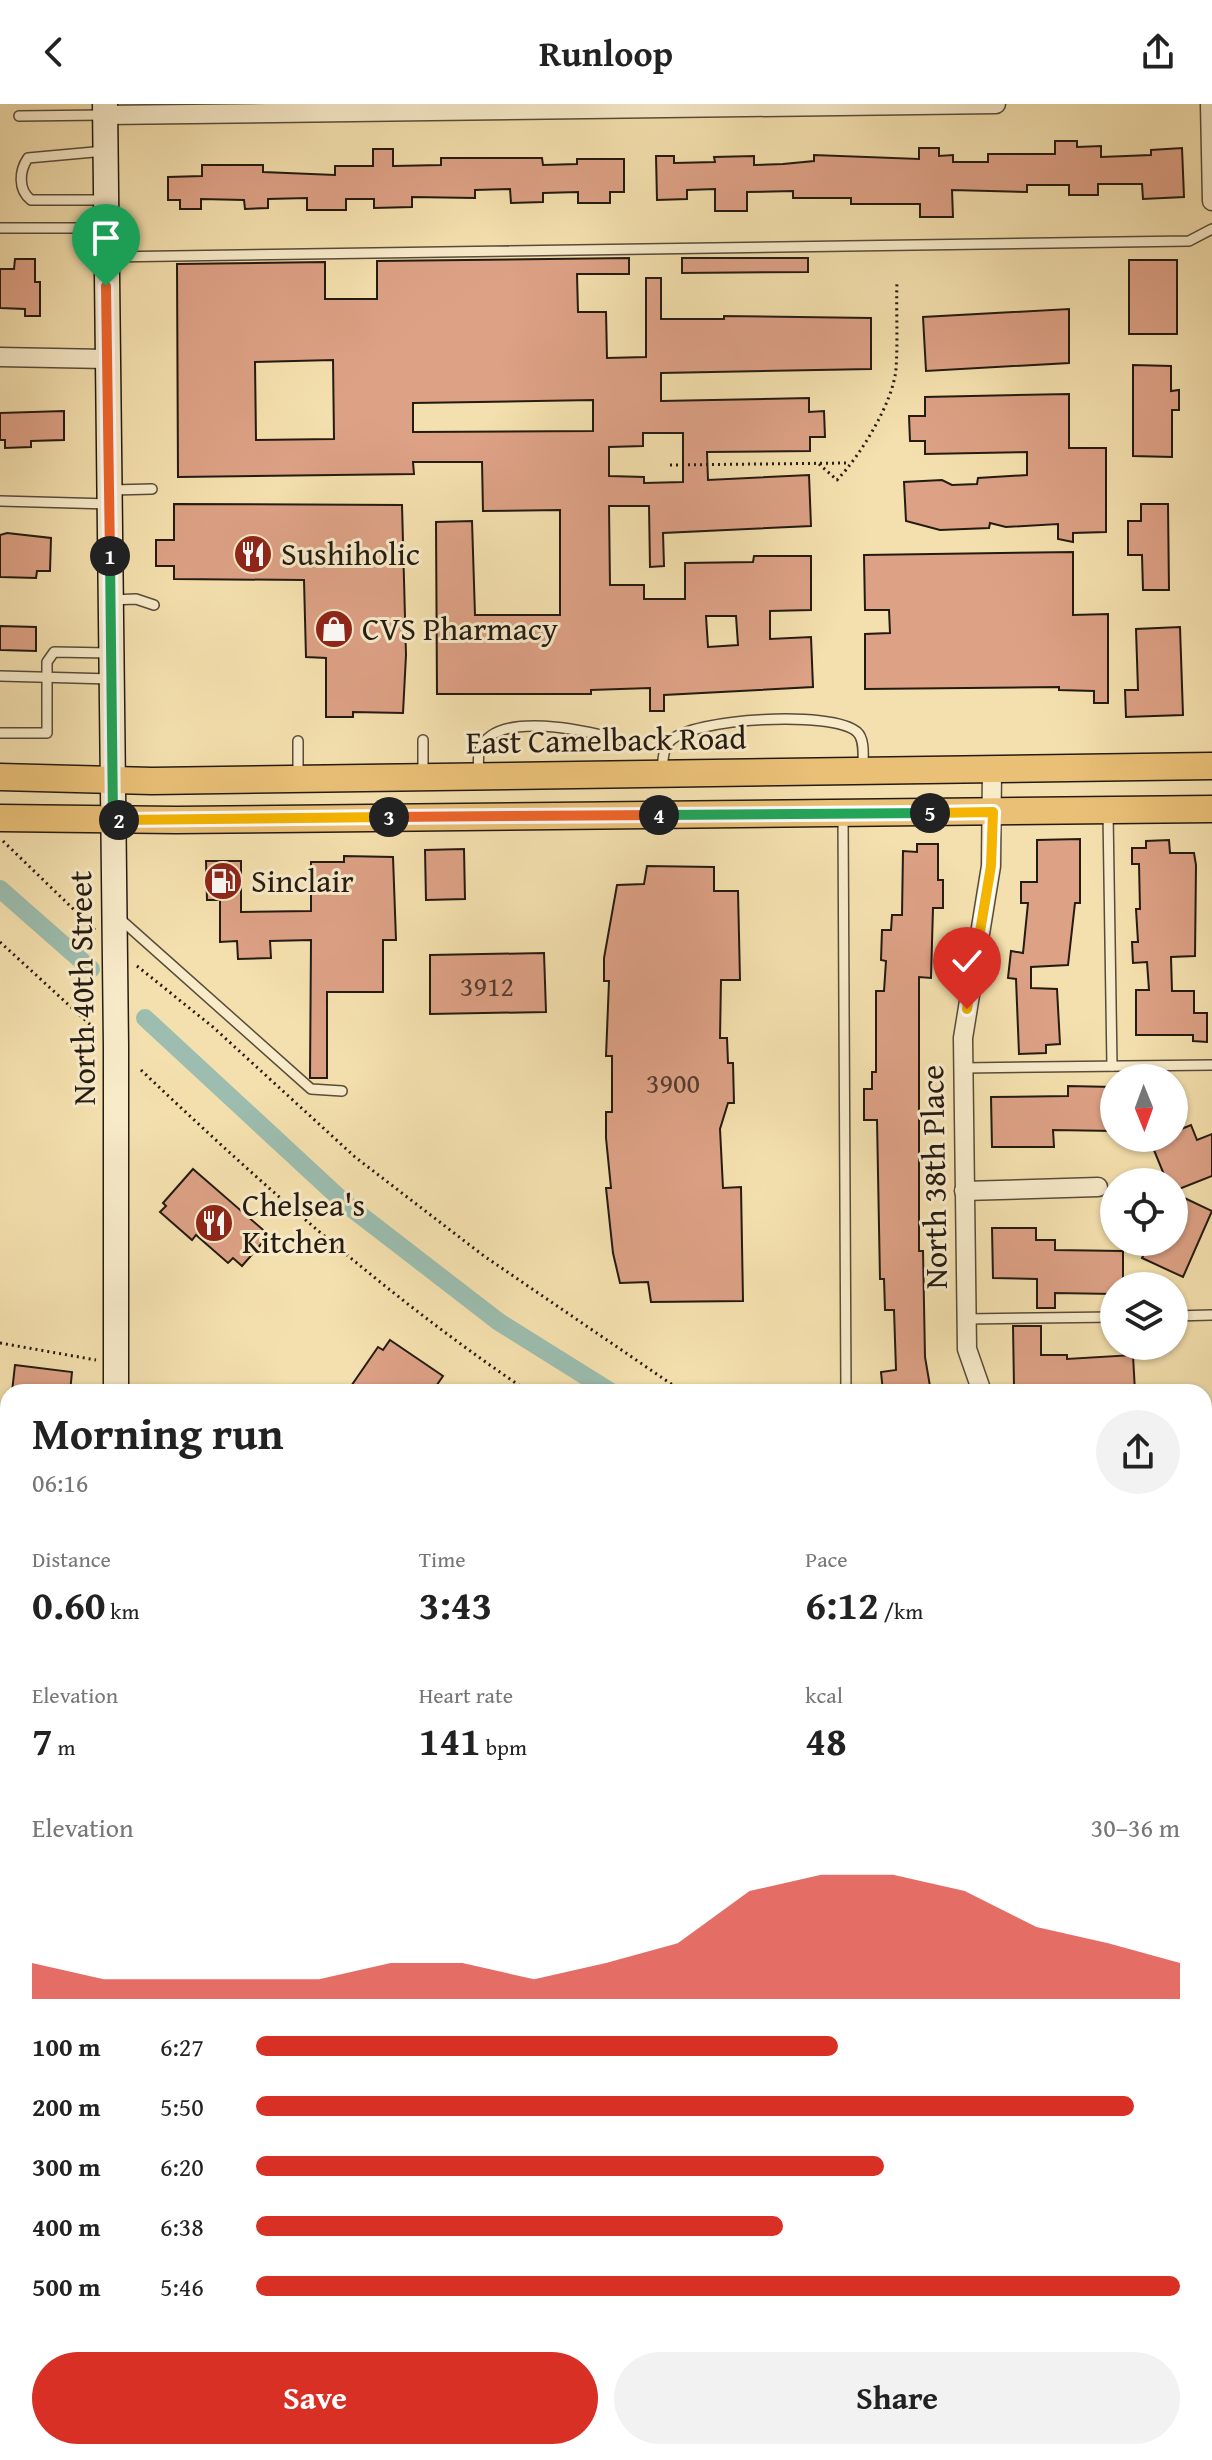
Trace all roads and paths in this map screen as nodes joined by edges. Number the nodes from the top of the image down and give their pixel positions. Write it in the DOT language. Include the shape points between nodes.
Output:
graph roads {
  1 [pos="996,104"];
  2 [pos="1210,104"];
  3 [pos="656,106"];
  4 [pos="105,110"];
  5 [pos="19,116"];
  6 [pos="105,151"];
  7 [pos="105,200"];
  8 [pos="1212,201"];
  9 [pos="0,228"];
  10 [pos="105,228"];
  11 [pos="1212,229"];
  12 [pos="105,257"];
  13 [pos="897,281"];
  14 [pos="0,357"];
  15 [pos="106,359"];
  16 [pos="848,463"];
  17 [pos="819,464"];
  18 [pos="670,465"];
  19 [pos="152,489"];
  20 [pos="109,497"];
  21 [pos="0,501"];
  22 [pos="110,600"];
  23 [pos="154,605"];
  24 [pos="110,653"];
  25 [pos="0,676"];
  26 [pos="47,677"];
  27 [pos="111,679"];
  28 [pos="0,733"];
  29 [pos="423,740"];
  30 [pos="621,740"];
  31 [pos="298,741"];
  32 [pos="1212,766"];
  33 [pos="992,769"];
  34 [pos="863,771"];
  35 [pos="661,773"];
  36 [pos="622,774"];
  37 [pos="423,776"];
  38 [pos="479,776"];
  39 [pos="0,777"];
  40 [pos="298,778"];
  41 [pos="111,780"];
  42 [pos="1212,809"];
  43 [pos="1108,810"];
  44 [pos="993,812"];
  45 [pos="843,813"];
  46 [pos="619,815"];
  47 [pos="0,818"];
  48 [pos="113,820"];
  49 [pos="0,838"];
  50 [pos="113,914"];
  51 [pos="88,924"];
  52 [pos="0,942"];
  53 [pos="144,972"];
  54 [pos="105,1032"];
  55 [pos="1112,1064"];
  56 [pos="1188,1065"];
  57 [pos="1212,1065"];
  58 [pos="1100,1066"];
  59 [pos="963,1068"];
  60 [pos="141,1070"];
  61 [pos="342,1091"];
  62 [pos="1098,1187"];
  63 [pos="964,1191"];
  64 [pos="1212,1315"];
  65 [pos="1188,1316"];
  66 [pos="1100,1317"];
  67 [pos="966,1319"];
  68 [pos="0,1343"];
  69 [pos="100,1360"];
  70 [pos="116,1384"];
  71 [pos="518,1384"];
  72 [pos="671,1384"];
  73 [pos="846,1384"];
  74 [pos="979,1384"];
  1 -- 3 [label="street"];
  2 -- 8 [label="street"];
  3 -- 4 [label="street"];
  4 -- 5 [label="lane"];
  4 -- 6 [label="main road, North 40th Street"];
  6 -- 7 [label="main road, North 40th Street"];
  6 -- 7 [label="lane" via="28,158 21,179 31,200"];
  7 -- 10 [label="main road, North 40th Street"];
  9 -- 10 [label="lane"];
  10 -- 12 [label="main road, North 40th Street"];
  11 -- 12 [label="lane" via="1189,241"];
  12 -- 15 [label="main road, North 40th Street"];
  13 -- 16 [label="path" via="894,377 875,425"];
  14 -- 15 [label="street"];
  15 -- 20 [label="main road, North 40th Street"];
  16 -- 17 [label="path"];
  16 -- 17 [label="path" via="837,480"];
  17 -- 18 [label="path"];
  19 -- 20 [label="lane"];
  20 -- 21 [label="lane"];
  20 -- 22 [label="main road, North 40th Street"];
  22 -- 23 [label="lane"];
  22 -- 24 [label="main road, North 40th Street"];
  24 -- 26 [label="lane" via="54,652 47,662"];
  24 -- 27 [label="main road, North 40th Street"];
  25 -- 26 [label="lane"];
  26 -- 27 [label="lane"];
  26 -- 28 [label="lane" via="47,733"];
  27 -- 41 [label="main road, North 40th Street"];
  29 -- 37 [label="lane"];
  30 -- 38 [label="lane" via="579,728 509,728 479,751"];
  31 -- 40 [label="lane"];
  32 -- 33 [label="main road, East Camelback Road"];
  33 -- 34 [label="main road, East Camelback Road"];
  33 -- 44 [label="street, North 38th Place"];
  34 -- 35 [label="main road, East Camelback Road"];
  34 -- 35 [label="lane" via="862,741 851,728 828,722 743,720 678,734 668,743"];
  35 -- 36 [label="main road, East Camelback Road"];
  36 -- 38 [label="main road, East Camelback Road"];
  36 -- 46 [label="main road"];
  37 -- 38 [label="main road, East Camelback Road"];
  37 -- 40 [label="main road, East Camelback Road"];
  39 -- 41 [label="main road, East Camelback Road"];
  40 -- 41 [label="main road, East Camelback Road"];
  41 -- 48 [label="main road, North 40th Street"];
  42 -- 43 [label="main road"];
  43 -- 44 [label="main road"];
  43 -- 55 [label="lane"];
  44 -- 45 [label="main road"];
  44 -- 59 [label="street, North 38th Place" via="991,866 963,1038"];
  45 -- 46 [label="main road"];
  45 -- 73 [label="lane"];
  46 -- 48 [label="main road"];
  47 -- 48 [label="main road"];
  48 -- 50 [label="main road, North 40th Street"];
  49 -- 51 [label="path"];
  50 -- 54 [label="main road, North 40th Street"];
  50 -- 61 [label="lane" via="311,1089"];
  52 -- 54 [label="path"];
  53 -- 72 [label="path" via="213,1027 355,1157 484,1256"];
  54 -- 70 [label="main road, North 40th Street"];
  56 -- 57 [label="lane"];
  58 -- 59 [label="lane"];
  59 -- 63 [label="street, North 38th Place"];
  60 -- 71 [label="path" via="242,1166 391,1292"];
  62 -- 63 [label="street"];
  63 -- 67 [label="street, North 38th Place"];
  64 -- 65 [label="lane"];
  66 -- 67 [label="lane"];
  67 -- 74 [label="street, North 38th Place" via="969,1361"];
  68 -- 69 [label="path"];
}
